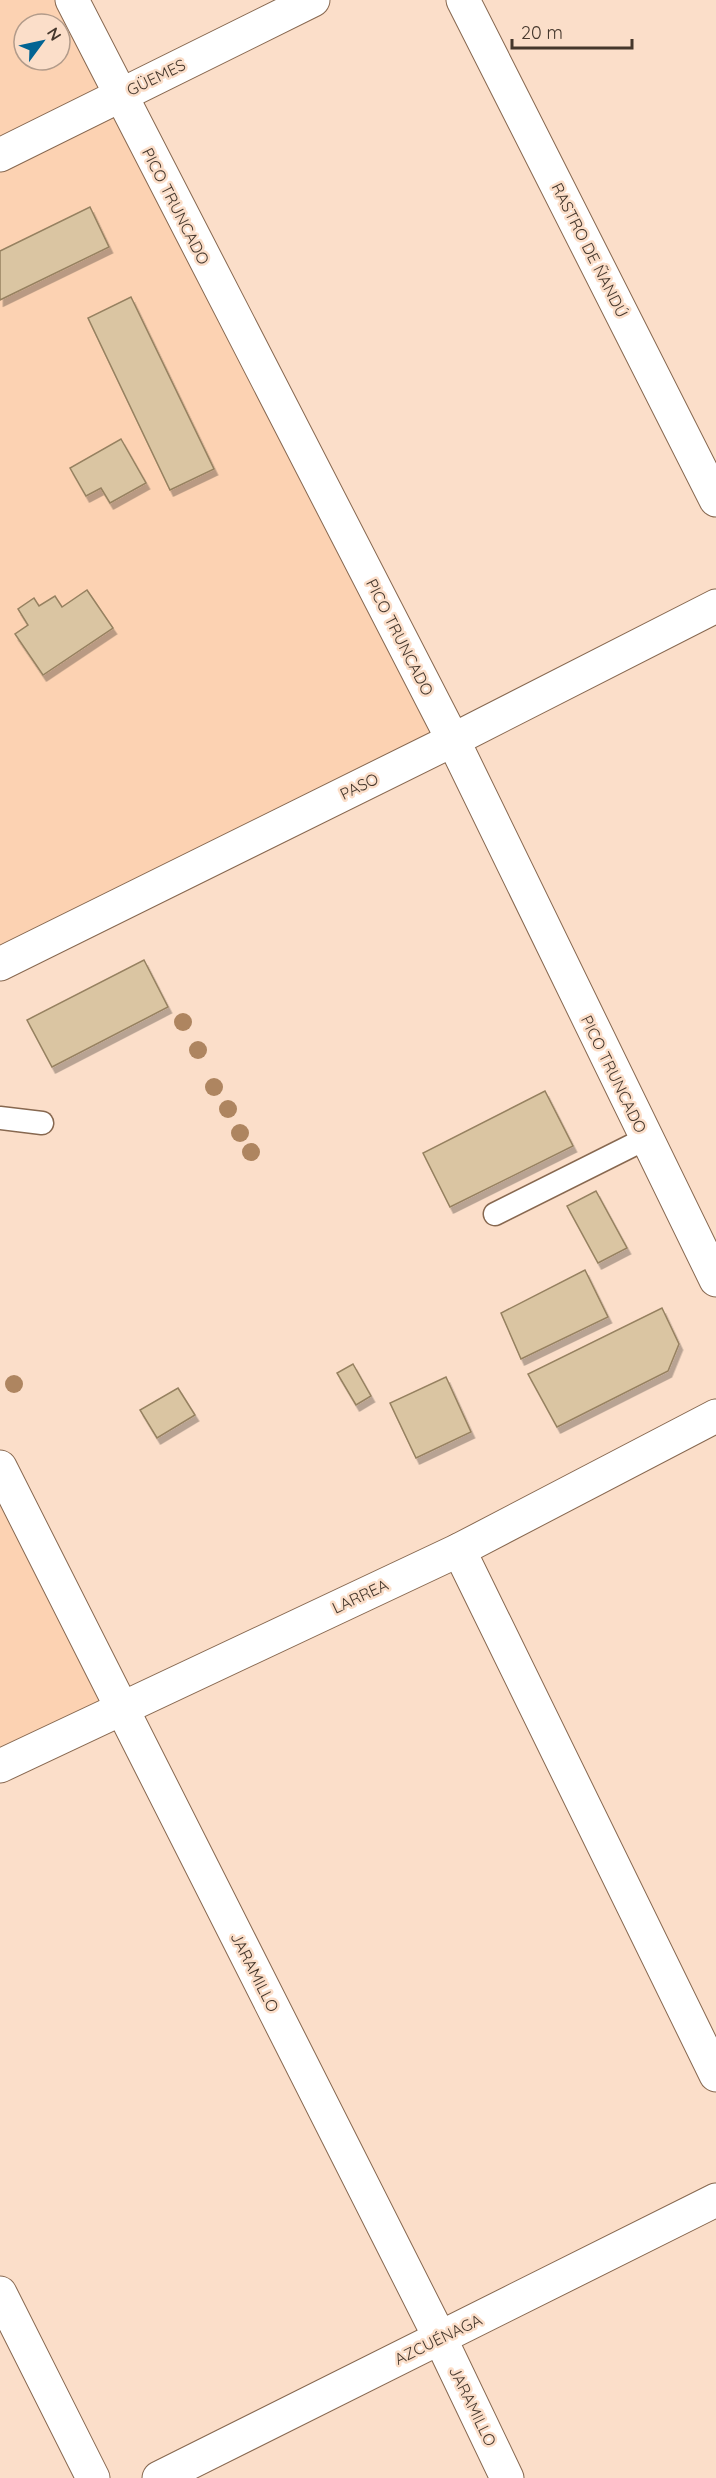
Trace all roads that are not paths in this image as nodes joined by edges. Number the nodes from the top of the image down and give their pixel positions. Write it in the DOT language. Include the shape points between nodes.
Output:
graph roads {
  1 [pos="72,0"];
  2 [pos="313,0"];
  3 [pos="463,0"];
  4 [pos="119,95"];
  5 [pos="0,155"];
  6 [pos="716,500"];
  7 [pos="716,606"];
  8 [pos="453,740"];
  9 [pos="0,964"];
  10 [pos="0,1118"];
  11 [pos="42,1123"];
  12 [pos="645,1139"];
  13 [pos="495,1214"];
  14 [pos="716,1280"];
  15 [pos="716,1416"];
  16 [pos="0,1467"];
  17 [pos="459,1550"];
  18 [pos="121,1708"];
  19 [pos="0,1766"];
  20 [pos="716,2075"];
  21 [pos="716,2200"];
  22 [pos="0,2292"];
  23 [pos="440,2338"];
  24 [pos="93,2478"];
  25 [pos="159,2478"];
  26 [pos="507,2478"];
  1 -- 4 [label="street, PICO TRUNCADO"];
  2 -- 4 [label="street, GÜEMES"];
  3 -- 6 [label="street, RASTRO DE ÑANDÚ"];
  4 -- 5 [label="street, GÜEMES"];
  4 -- 8 [label="street, PICO TRUNCADO"];
  7 -- 8 [label="street, PASO"];
  8 -- 9 [label="street, PASO"];
  8 -- 12 [label="street, PICO TRUNCADO"];
  10 -- 11 [label="lane"];
  12 -- 13 [label="lane"];
  12 -- 14 [label="street, PICO TRUNCADO"];
  15 -- 17 [label="street, LARREA"];
  16 -- 18 [label="street, JARAMILLO"];
  17 -- 18 [label="street, LARREA"];
  17 -- 20 [label="street"];
  18 -- 19 [label="street, LARREA"];
  18 -- 23 [label="street, JARAMILLO"];
  21 -- 23 [label="street, AZCUÉNAGA"];
  22 -- 24 [label="street"];
  23 -- 25 [label="street, AZCUÉNAGA"];
  23 -- 26 [label="street, JARAMILLO"];
}
